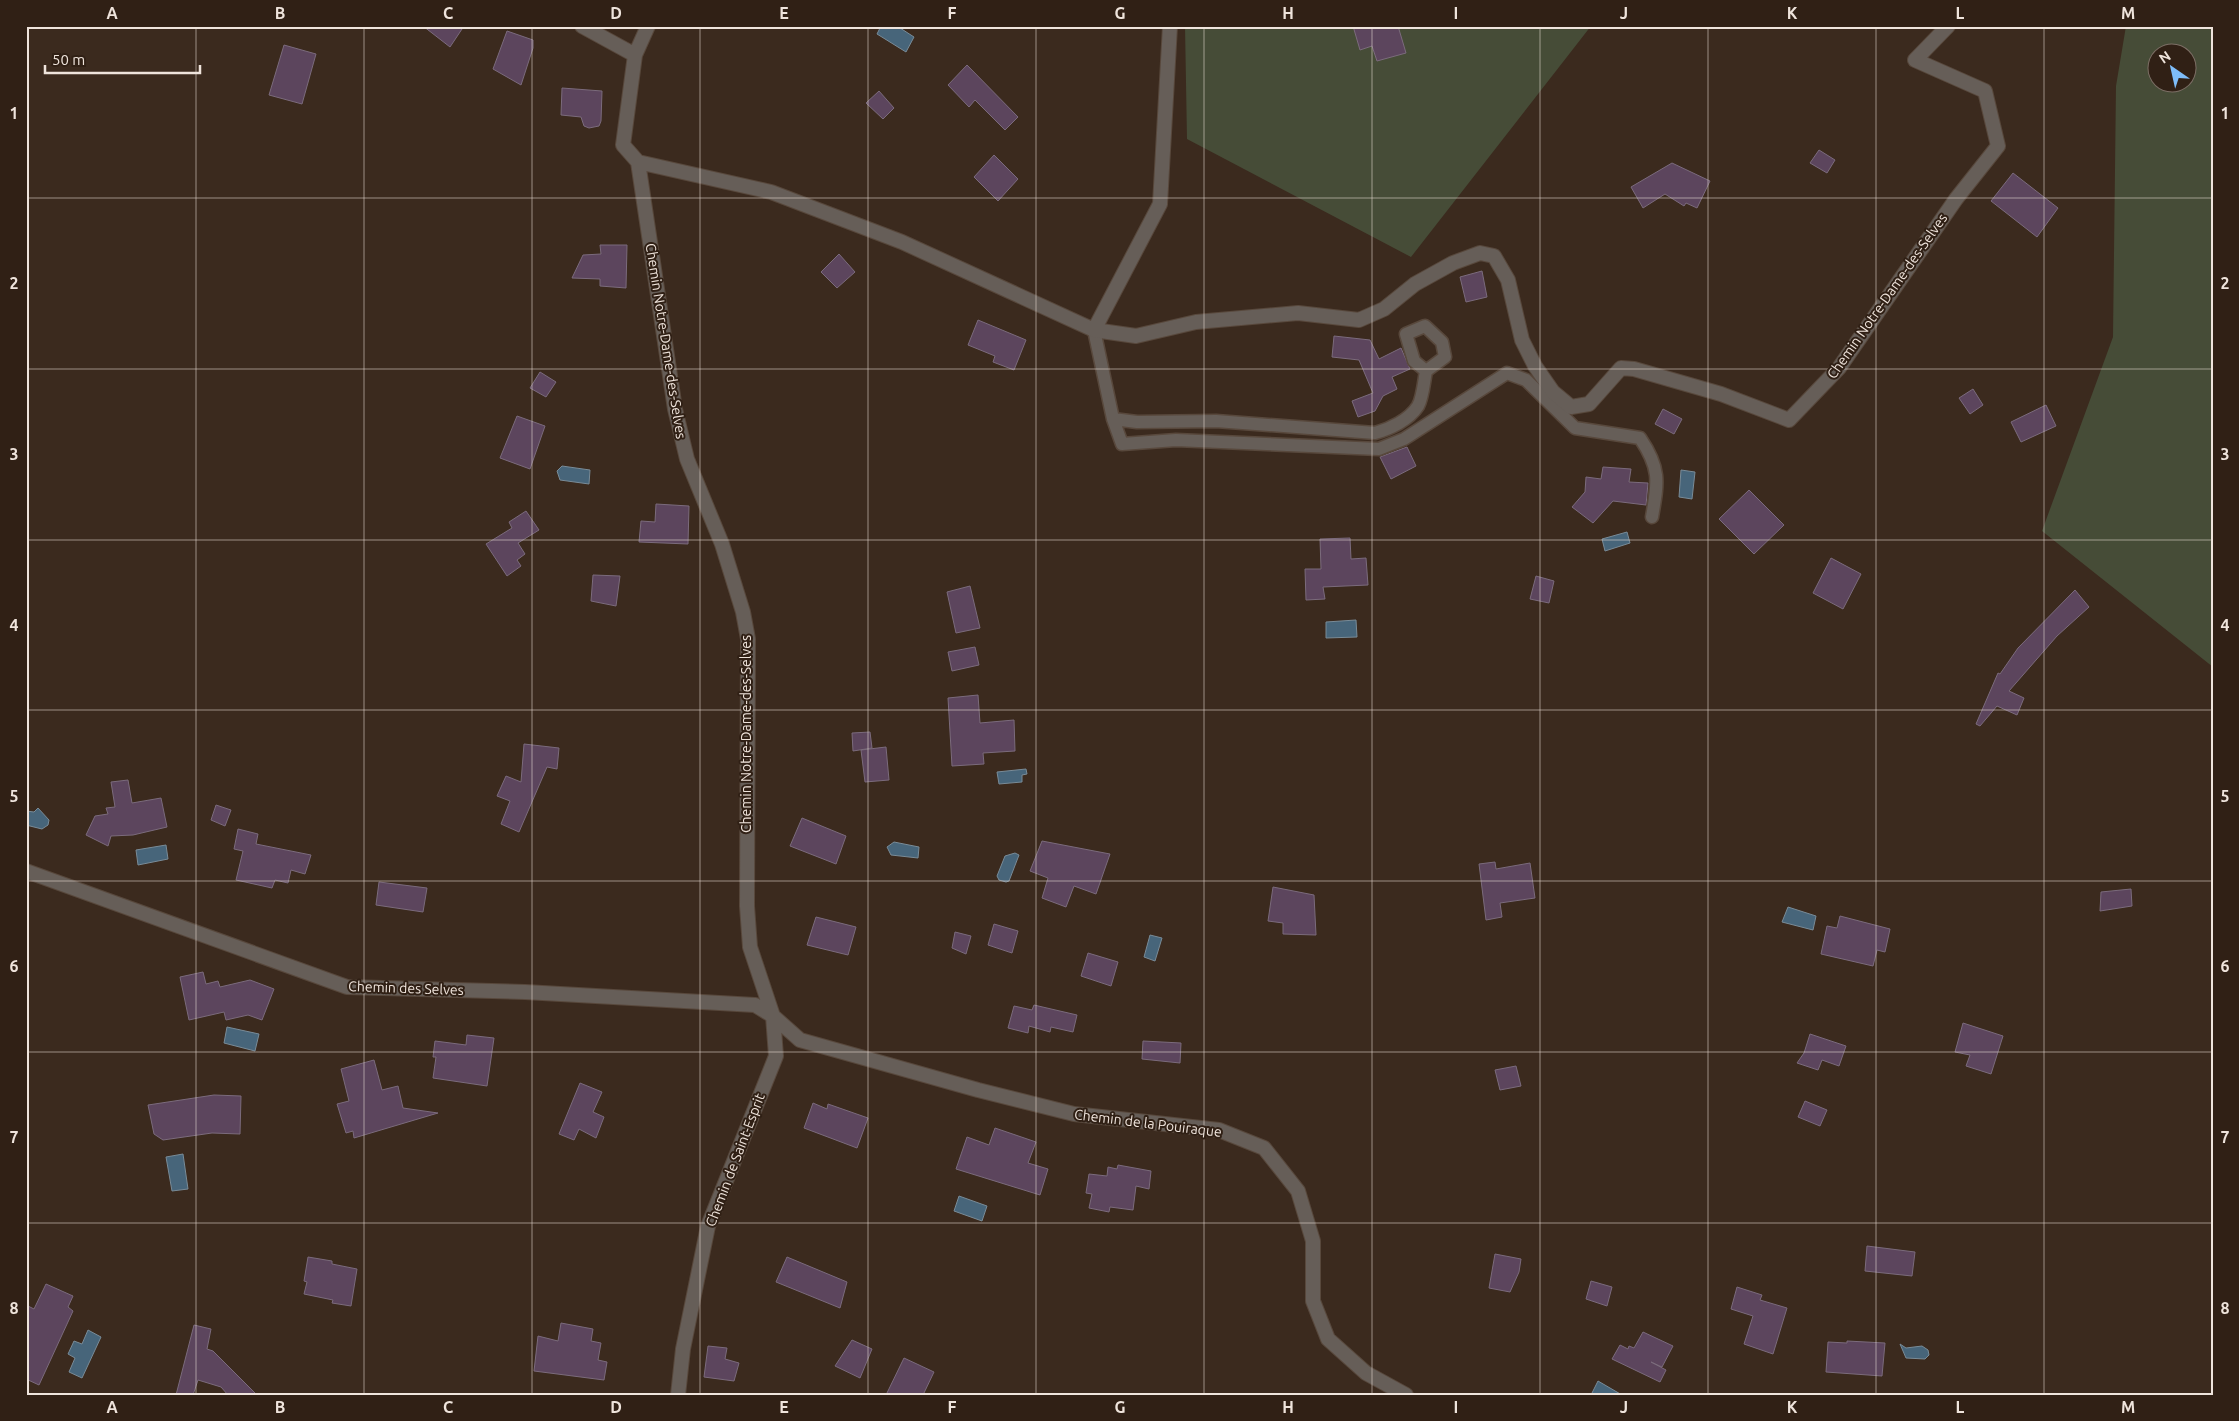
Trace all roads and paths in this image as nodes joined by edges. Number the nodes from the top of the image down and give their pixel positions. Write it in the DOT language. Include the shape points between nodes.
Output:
graph roads {
  1 [pos="582,26"];
  2 [pos="648,26"];
  3 [pos="1170,26"];
  4 [pos="1948,26"];
  5 [pos="636,54"];
  6 [pos="638,162"];
  7 [pos="1094,330"];
  8 [pos="1426,371"];
  9 [pos="1113,418"];
  10 [pos="1652,517"];
  11 [pos="26,871"];
  12 [pos="773,1016"];
  13 [pos="678,1395"];
  14 [pos="1406,1395"];
  1 -- 5 [label="street"];
  2 -- 5 [label="street, Chemin Notre-Dame-des-Selves"];
  3 -- 7 [label="street" via="1160,204"];
  4 -- 7 [label="street, Chemin Notre-Dame-des-Selves" via="1915,60 1985,92 1998,146 1956,199 1839,368 1789,420 1721,394 1634,368 1621,368 1589,404 1571,407 1553,392 1535,366 1522,340 1508,280 1494,256 1480,253 1453,263 1384,309 1359,320 1298,314 1196,322 1136,336"];
  5 -- 6 [label="street, Chemin Notre-Dame-des-Selves" via="623,145"];
  6 -- 7 [label="street, Chemin Notre-Dame-des-Selves" via="771,192 902,242"];
  6 -- 12 [label="street, Chemin Notre-Dame-des-Selves" via="676,408 687,458 722,544 748,639 747,906 750,947"];
  7 -- 9 [label="lane"];
  8 -- 9 [label="lane" via="1418,405 1406,418 1375,433 1216,420 1137,422"];
  9 -- 10 [label="lane" via="1122,444 1176,440 1380,449 1404,439 1507,373 1526,380 1575,428 1640,438 1651,453 1658,479"];
  11 -- 12 [label="street, Chemin des Selves" via="347,987 716,1002 755,1006"];
  12 -- 13 [label="street, Chemin de Saint-Esprit" via="776,1056 708,1226 683,1349"];
  12 -- 14 [label="street, Chemin de la Pouiraque" via="800,1040 978,1090 1074,1114 1220,1130 1264,1148 1298,1191 1313,1241 1313,1301 1328,1339 1366,1373"];
}
